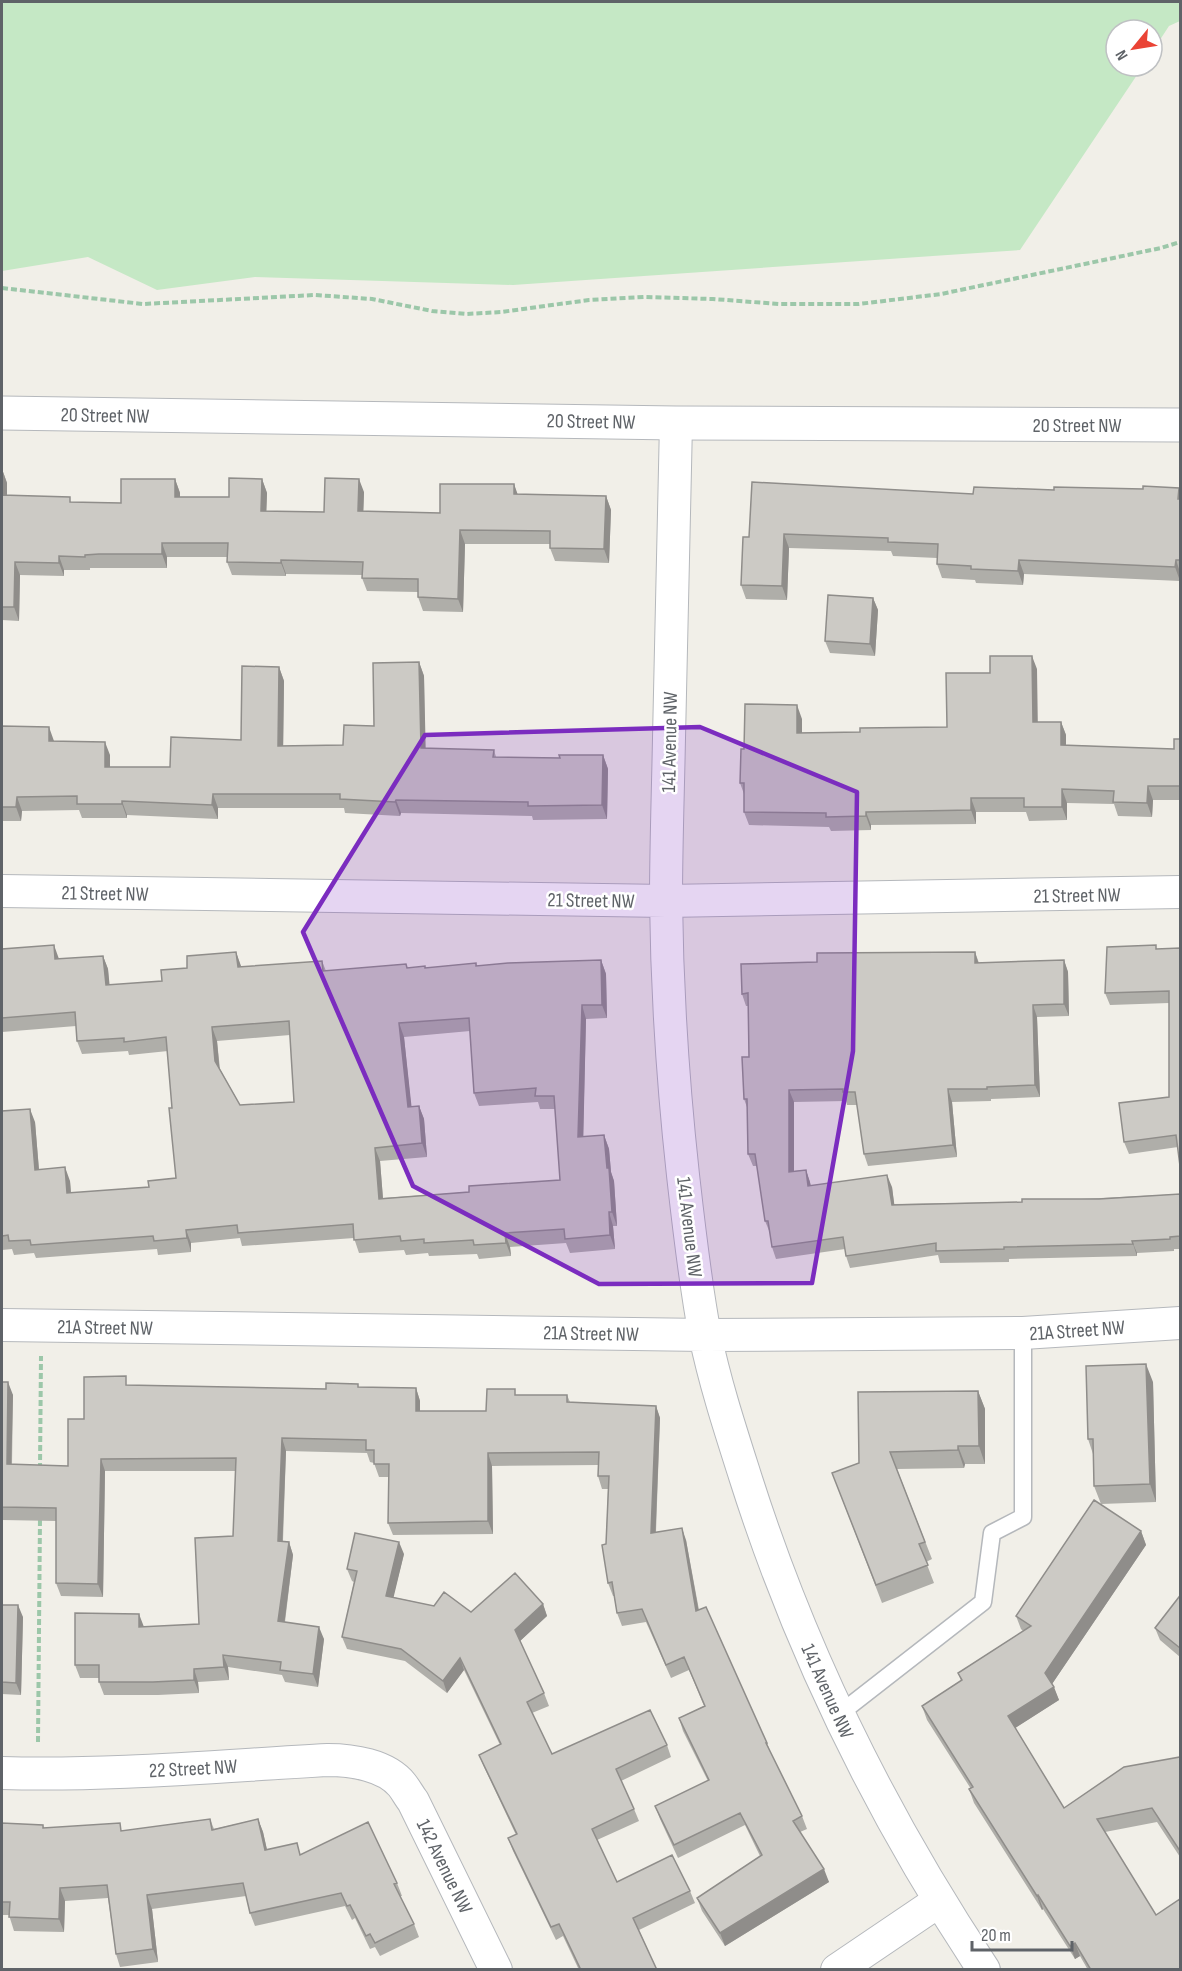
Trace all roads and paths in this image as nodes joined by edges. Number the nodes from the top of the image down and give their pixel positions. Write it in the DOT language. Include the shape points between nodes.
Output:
graph roads {
  1 [pos="1180,242"];
  2 [pos="2,288"];
  3 [pos="2,413"];
  4 [pos="676,423"];
  5 [pos="1180,425"];
  6 [pos="2,891"];
  7 [pos="1180,892"];
  8 [pos="666,901"];
  9 [pos="1180,1323"];
  10 [pos="2,1325"];
  11 [pos="41,1326"];
  12 [pos="1023,1333"];
  13 [pos="705,1335"];
  14 [pos="40,1479"];
  15 [pos="40,1514"];
  16 [pos="837,1715"];
  17 [pos="384,1771"];
  18 [pos="2,1773"];
  19 [pos="38,1774"];
  20 [pos="939,1902"];
  21 [pos="496,1970"];
  22 [pos="837,1970"];
  23 [pos="984,1970"];
  1 -- 2 [label="path" via="941,294 859,304 644,297 466,314 372,299 315,295 142,304"];
  3 -- 4 [label="street, 20 Street NW"];
  4 -- 5 [label="street, 20 Street NW"];
  4 -- 8 [label="street, 141 Avenue NW"];
  6 -- 8 [label="street, 21 Street NW"];
  7 -- 8 [label="street, 21 Street NW"];
  8 -- 13 [label="street, 141 Avenue NW" via="673,1069"];
  9 -- 12 [label="street, 21A Street NW"];
  10 -- 11 [label="street, 21A Street NW"];
  11 -- 13 [label="street, 21A Street NW"];
  11 -- 14 [label="path"];
  12 -- 13 [label="street, 21A Street NW"];
  12 -- 16 [label="lane" via="1023,1516 992,1533 983,1602"];
  13 -- 16 [label="street, 141 Avenue NW" via="725,1414 776,1568"];
  15 -- 19 [label="path"];
  16 -- 20 [label="street, 141 Avenue NW"];
  17 -- 19 [label="street, 22 Street NW" via="346,1760 328,1760"];
  17 -- 21 [label="street, 142 Avenue NW" via="401,1783 413,1801"];
  18 -- 19 [label="street, 22 Street NW"];
  20 -- 22 [label="street"];
  20 -- 23 [label="street, 141 Avenue NW"];
}
